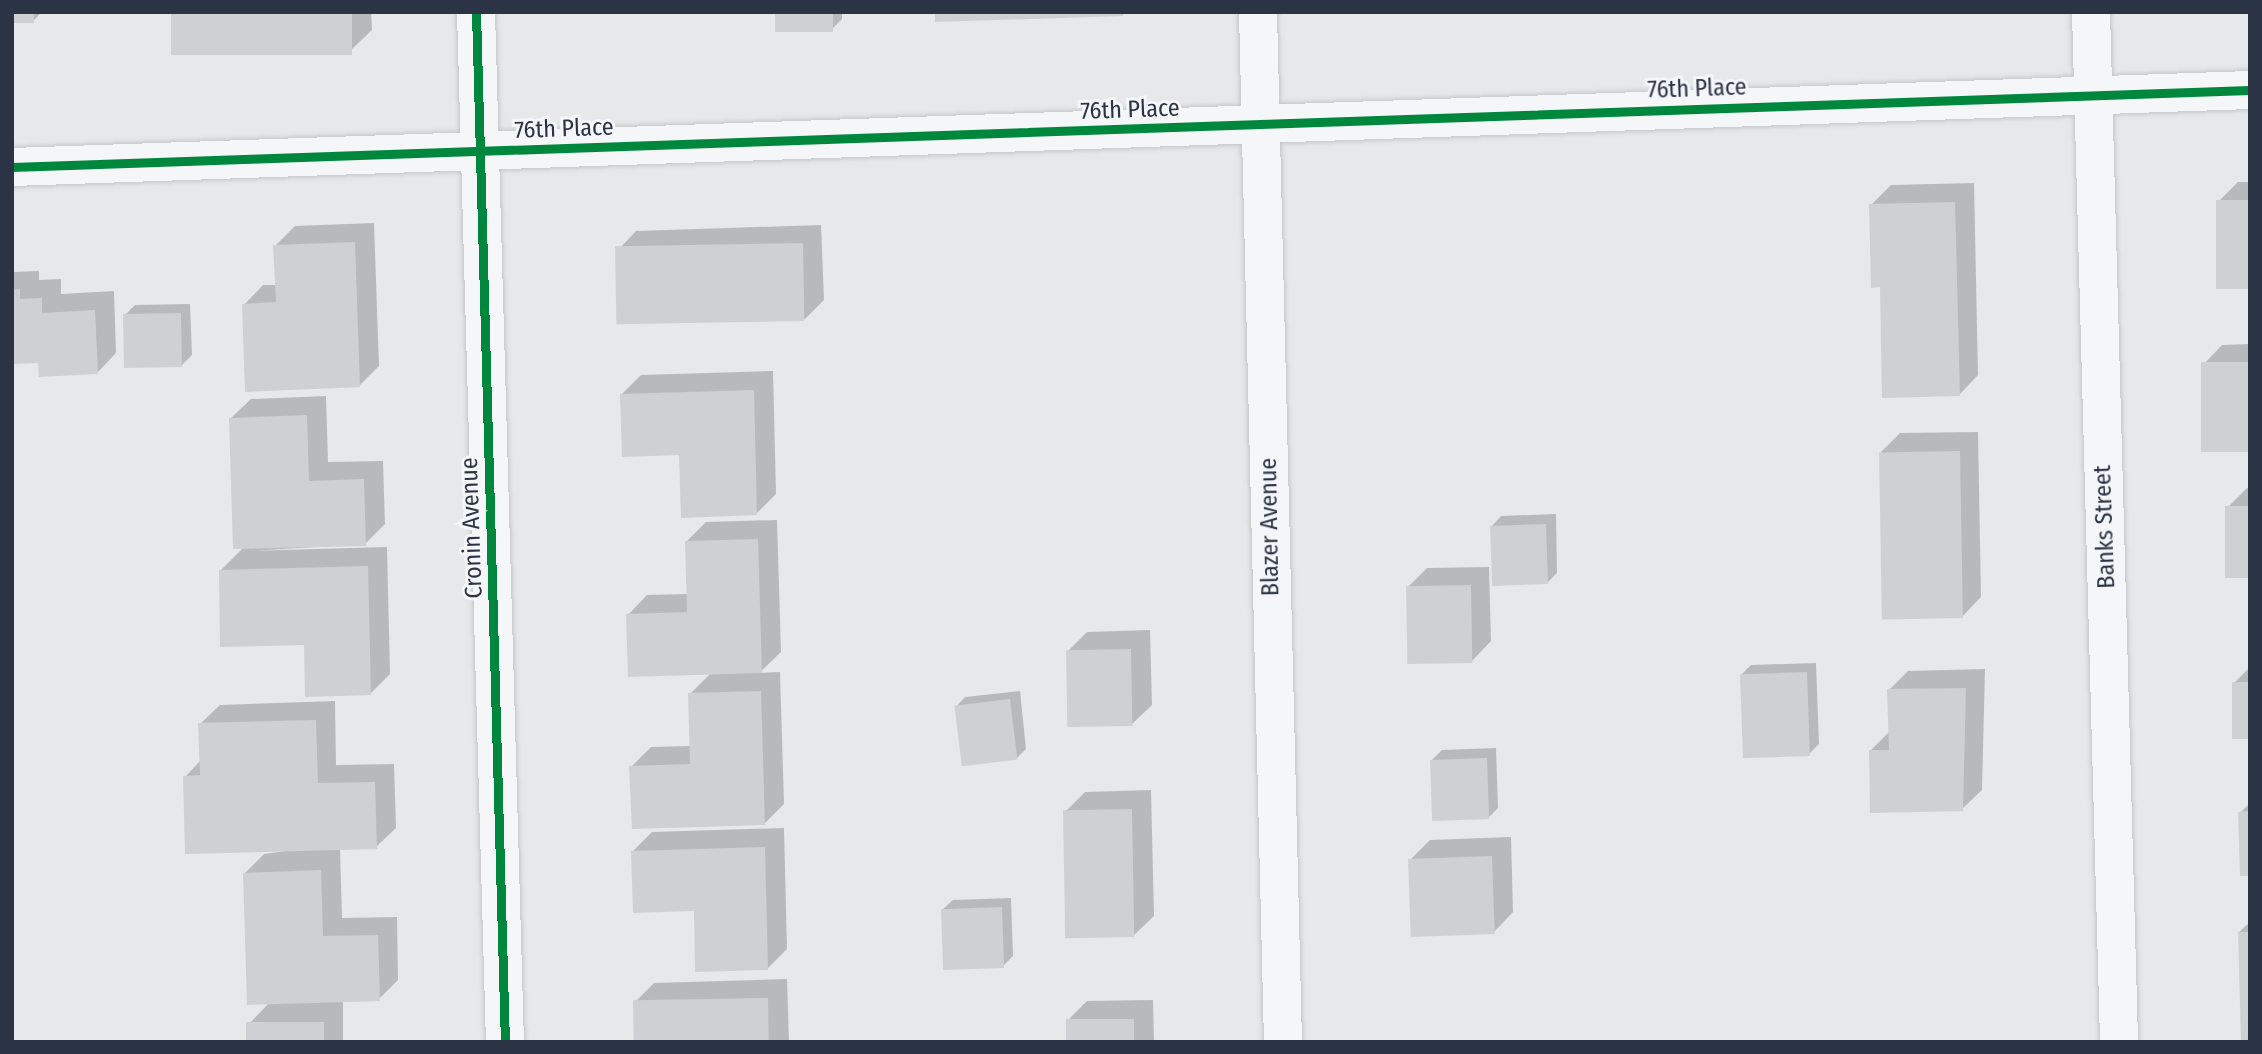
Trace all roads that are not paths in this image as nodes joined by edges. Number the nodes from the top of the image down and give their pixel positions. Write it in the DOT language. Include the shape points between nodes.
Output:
graph roads {
  1 [pos="476,12"];
  2 [pos="1258,12"];
  3 [pos="2091,12"];
  4 [pos="2250,90"];
  5 [pos="2094,94"];
  6 [pos="1261,125"];
  7 [pos="480,151"];
  8 [pos="12,167"];
  9 [pos="505,1042"];
  10 [pos="1283,1042"];
  11 [pos="2119,1042"];
  1 -- 7 [label="street, Cronin Avenue"];
  2 -- 6 [label="street, Blazer Avenue"];
  3 -- 5 [label="street, Banks Street"];
  4 -- 5 [label="street, 76th Place"];
  5 -- 6 [label="street, 76th Place"];
  5 -- 11 [label="street, Banks Street"];
  6 -- 7 [label="street, 76th Place"];
  6 -- 10 [label="street, Blazer Avenue"];
  7 -- 8 [label="street, 76th Place"];
  7 -- 9 [label="street, Cronin Avenue"];
}
